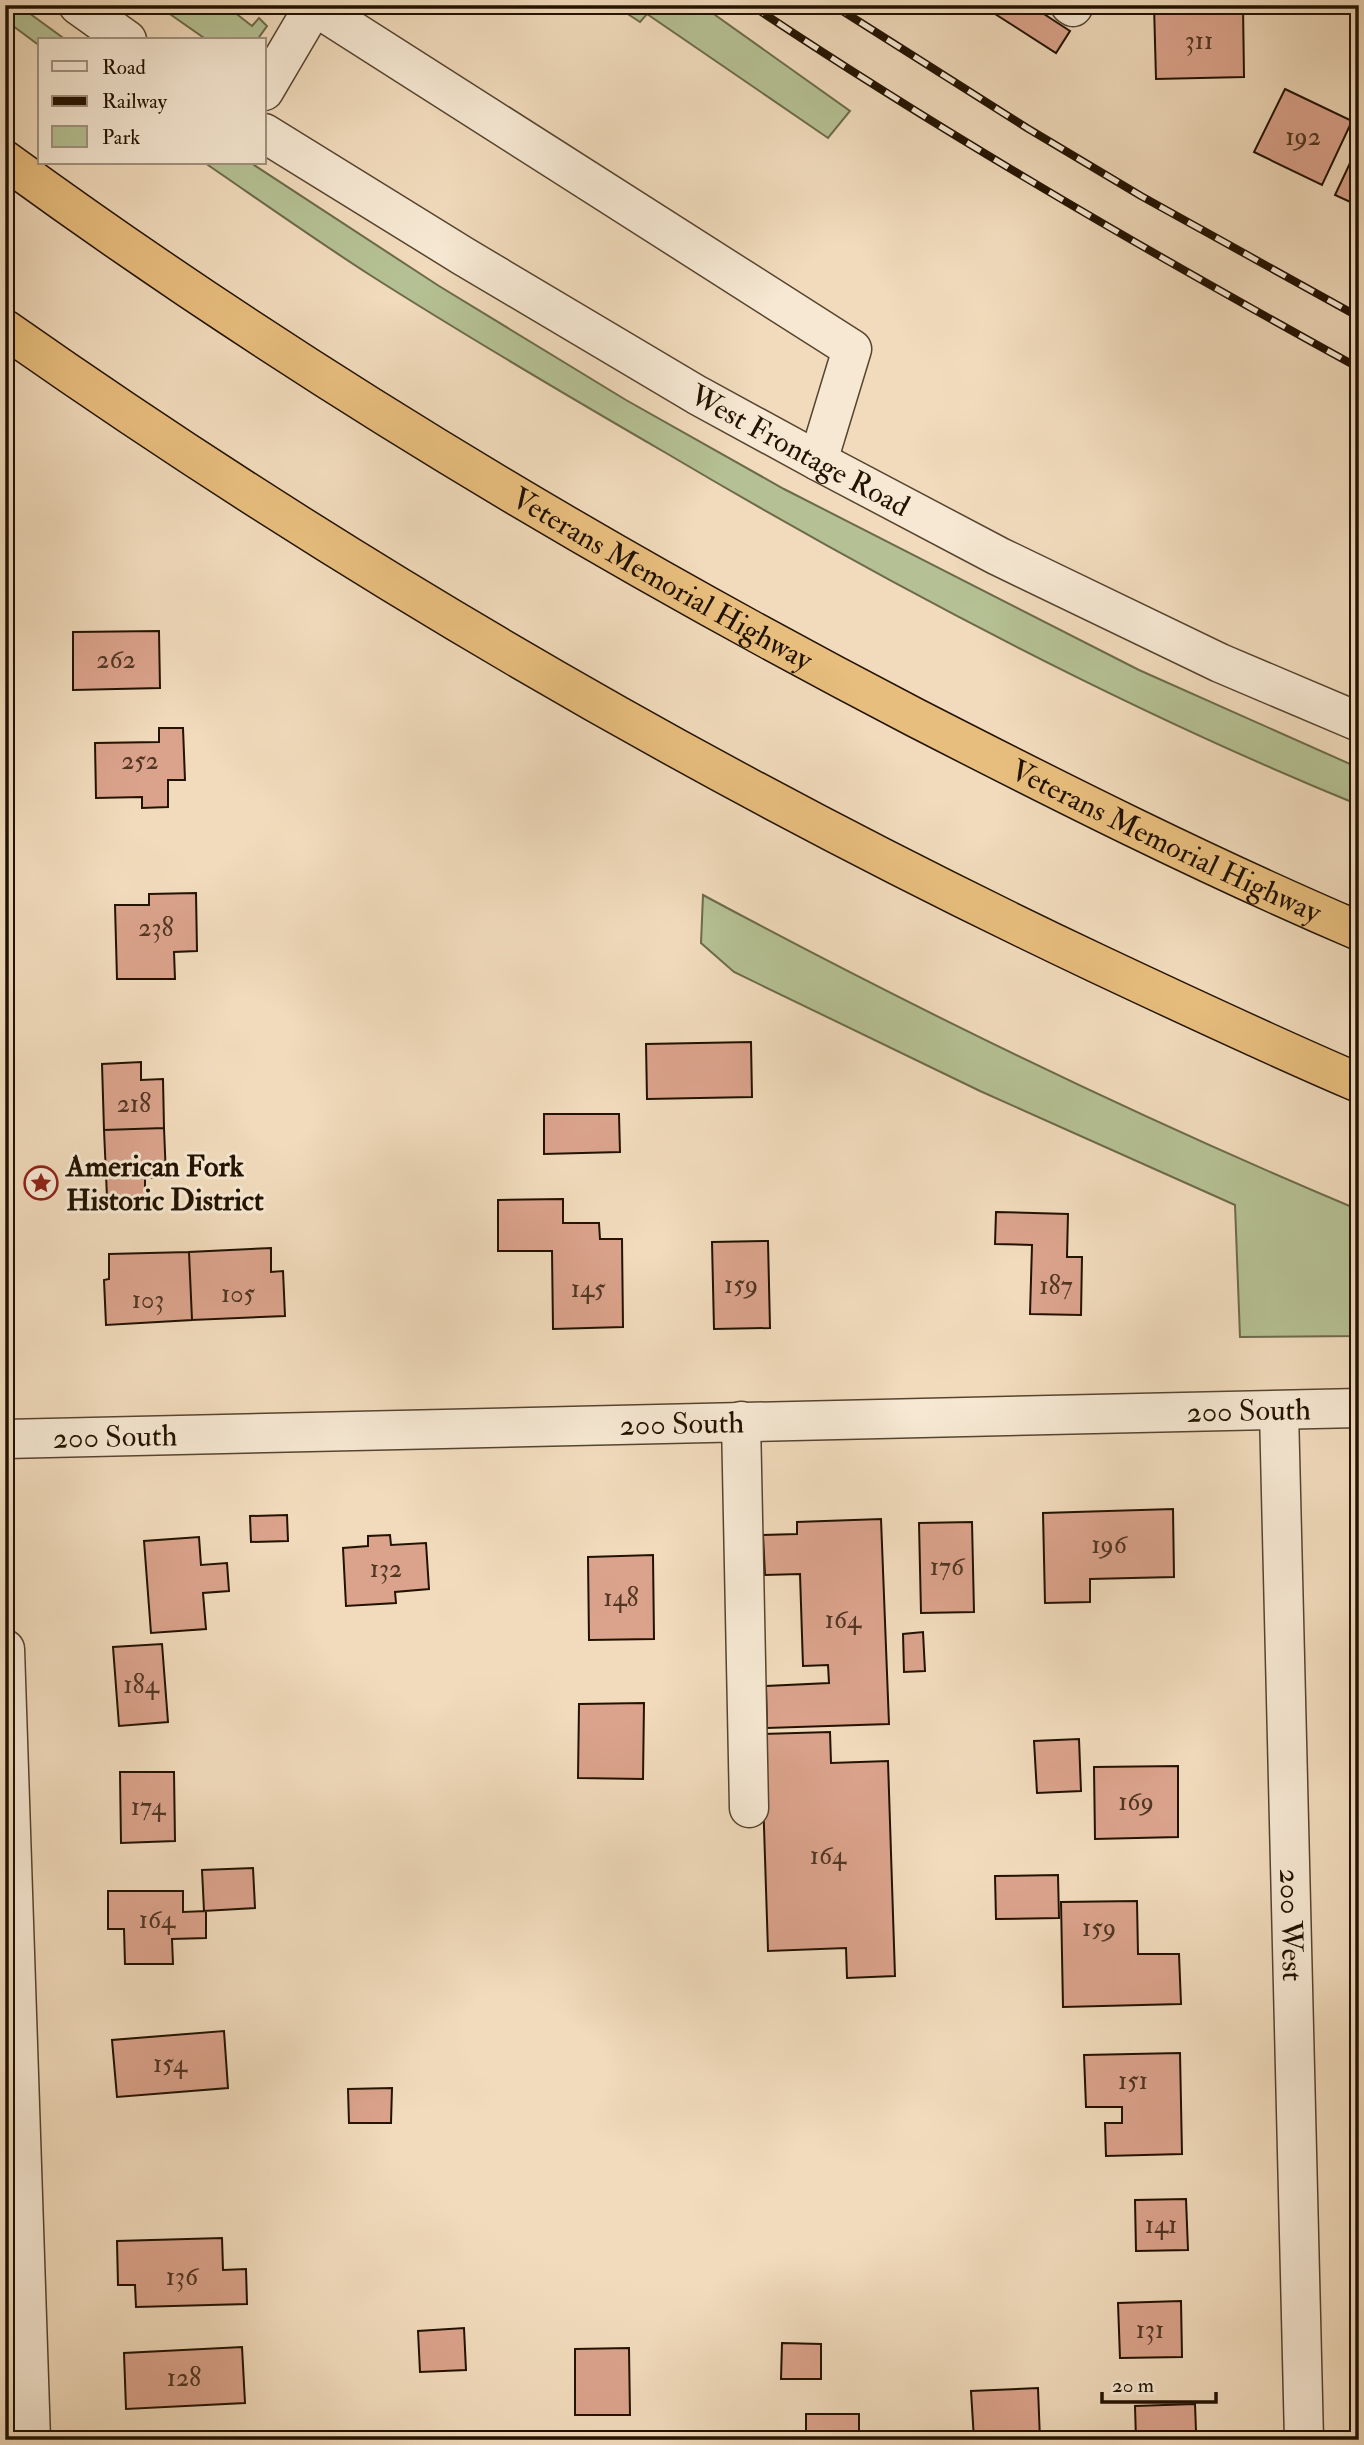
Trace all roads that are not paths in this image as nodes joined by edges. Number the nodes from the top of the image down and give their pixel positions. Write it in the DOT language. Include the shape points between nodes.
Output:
graph roads {
  1 [pos="78,5"];
  2 [pos="124,38"];
  3 [pos="266,88"];
  4 [pos="266,134"];
  5 [pos="5,160"];
  6 [pos="5,329"];
  7 [pos="818,461"];
  8 [pos="1359,722"];
  9 [pos="1359,931"];
  10 [pos="1359,1083"];
  11 [pos="1359,1408"];
  12 [pos="1279,1410"];
  13 [pos="741,1421"];
  14 [pos="5,1438"];
  15 [pos="5,1649"];
  16 [pos="749,1808"];
  17 [pos="31,2440"];
  18 [pos="1304,2440"];
  1 -- 2 [label="street"];
  3 -- 7 [label="street" via="314,6 852,349"];
  4 -- 7 [label="street, West Frontage Road" via="697,396"];
  5 -- 9 [label="highway, Veterans Memorial Highway" via="313,369 667,584 1035,780"];
  6 -- 10 [label="highway" via="274,510 622,718 857,846 1158,993"];
  7 -- 8 [label="street, West Frontage Road" via="1195,652"];
  11 -- 12 [label="street, 200 South"];
  12 -- 13 [label="street, 200 South"];
  12 -- 18 [label="street, 200 West"];
  13 -- 14 [label="street, 200 South"];
  13 -- 16 [label="street"];
  15 -- 17 [label="street"];
}
